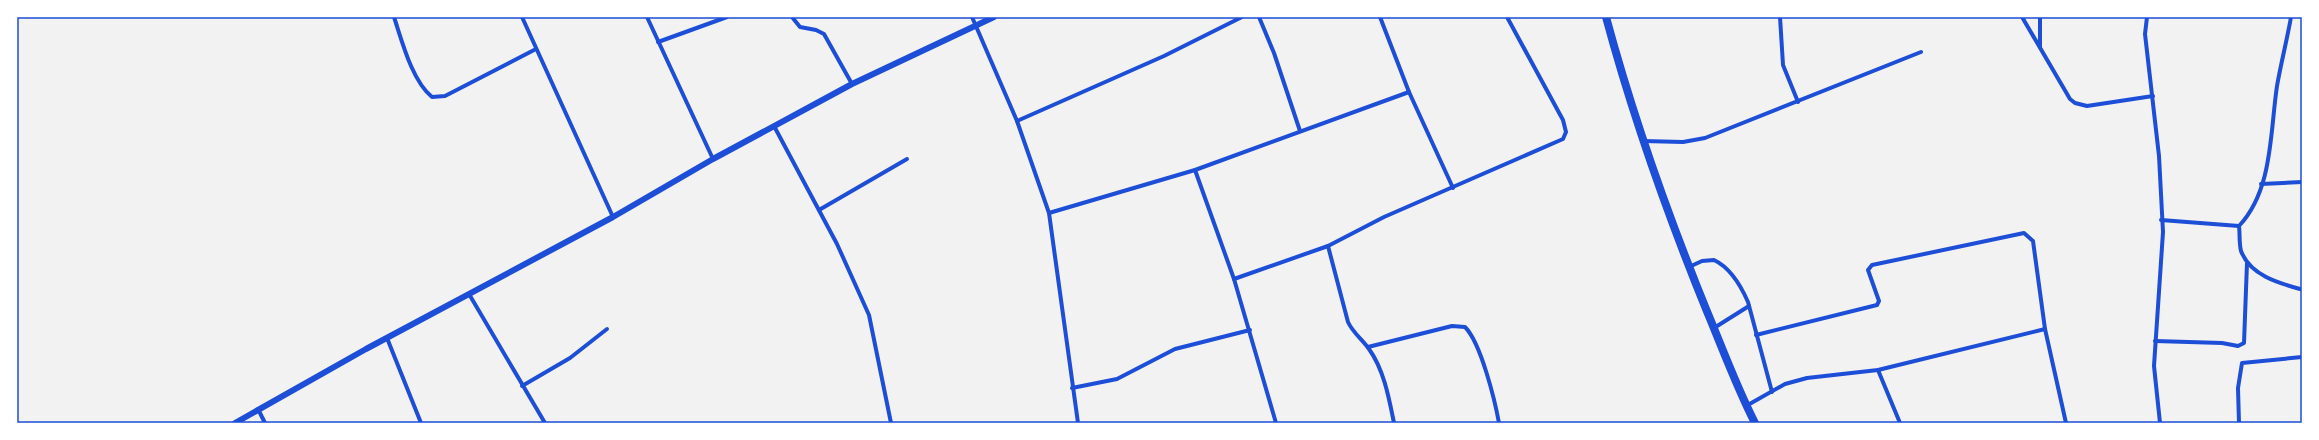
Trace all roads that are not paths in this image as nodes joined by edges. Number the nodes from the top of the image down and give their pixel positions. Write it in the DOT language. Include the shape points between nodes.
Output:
graph roads {
  1 [pos="394,17"];
  2 [pos="522,17"];
  3 [pos="647,17"];
  4 [pos="727,17"];
  5 [pos="792,17"];
  6 [pos="972,17"];
  7 [pos="994,17"];
  8 [pos="1242,17"];
  9 [pos="1259,17"];
  10 [pos="1380,17"];
  11 [pos="1507,17"];
  12 [pos="1606,17"];
  13 [pos="1780,17"];
  14 [pos="2022,17"];
  15 [pos="2040,17"];
  16 [pos="2147,17"];
  17 [pos="2291,17"];
  18 [pos="976,26"];
  19 [pos="658,42"];
  20 [pos="2040,47"];
  21 [pos="536,50"];
  22 [pos="1921,52"];
  23 [pos="852,84"];
  24 [pos="1409,92"];
  25 [pos="2153,96"];
  26 [pos="1798,102"];
  27 [pos="1017,121"];
  28 [pos="774,126"];
  29 [pos="1300,131"];
  30 [pos="1644,141"];
  31 [pos="713,159"];
  32 [pos="907,159"];
  33 [pos="1195,170"];
  34 [pos="2302,182"];
  35 [pos="2261,184"];
  36 [pos="1453,188"];
  37 [pos="819,210"];
  38 [pos="1049,213"];
  39 [pos="613,218"];
  40 [pos="2161,220"];
  41 [pos="2239,226"];
  42 [pos="1328,246"];
  43 [pos="2247,263"];
  44 [pos="1689,267"];
  45 [pos="1234,279"];
  46 [pos="2300,289"];
  47 [pos="469,294"];
  48 [pos="1749,306"];
  49 [pos="1714,328"];
  50 [pos="607,329"];
  51 [pos="2045,329"];
  52 [pos="1250,330"];
  53 [pos="1756,335"];
  54 [pos="387,338"];
  55 [pos="2156,341"];
  56 [pos="1368,347"];
  57 [pos="2302,357"];
  58 [pos="1878,370"];
  59 [pos="522,386"];
  60 [pos="1072,388"];
  61 [pos="1772,392"];
  62 [pos="1746,406"];
  63 [pos="258,409"];
  64 [pos="235,423"];
  65 [pos="265,423"];
  66 [pos="421,423"];
  67 [pos="544,423"];
  68 [pos="891,423"];
  69 [pos="1078,423"];
  70 [pos="1276,423"];
  71 [pos="1394,423"];
  72 [pos="1499,423"];
  73 [pos="1755,423"];
  74 [pos="1900,423"];
  75 [pos="2066,423"];
  76 [pos="2160,423"];
  77 [pos="2239,423"];
  1 -- 21 [label="street" via="408,58 426,92 432,97 445,96"];
  2 -- 21 [label="street"];
  3 -- 19 [label="street"];
  4 -- 19 [label="street"];
  5 -- 23 [label="street" via="800,27 824,34"];
  6 -- 18 [label="street"];
  7 -- 18 [label="street"];
  8 -- 27 [label="street" via="1164,56"];
  9 -- 29 [label="street"];
  10 -- 24 [label="street"];
  11 -- 36 [label="street" via="1563,120 1566,132 1563,139 1557,143"];
  12 -- 30 [label="highway" via="1635,120"];
  13 -- 26 [label="street" via="1783,65"];
  14 -- 20 [label="street"];
  15 -- 20 [label="street"];
  16 -- 25 [label="street" via="2145,34"];
  17 -- 35 [label="street" via="2277,86 2269,154"];
  18 -- 23 [label="street"];
  18 -- 27 [label="street"];
  19 -- 31 [label="street"];
  20 -- 25 [label="street" via="2070,99 2075,103 2087,106"];
  21 -- 39 [label="street"];
  22 -- 26 [label="street"];
  23 -- 28 [label="street"];
  24 -- 29 [label="street"];
  24 -- 36 [label="street"];
  25 -- 40 [label="street" via="2159,156"];
  26 -- 30 [label="street" via="1696,141"];
  27 -- 38 [label="street"];
  28 -- 31 [label="street"];
  28 -- 37 [label="street"];
  29 -- 33 [label="street"];
  30 -- 44 [label="highway" via="1661,197"];
  31 -- 39 [label="street"];
  32 -- 37 [label="street"];
  33 -- 38 [label="street"];
  33 -- 45 [label="street"];
  34 -- 35 [label="street"];
  35 -- 41 [label="street" via="2251,211"];
  36 -- 42 [label="street" via="1384,217"];
  37 -- 68 [label="street" via="869,315"];
  38 -- 60 [label="street"];
  39 -- 47 [label="street"];
  40 -- 41 [label="street"];
  40 -- 55 [label="street" via="2163,232"];
  41 -- 43 [label="street" via="2241,250"];
  42 -- 45 [label="street"];
  42 -- 56 [label="street" via="1348,322 1356,336"];
  43 -- 46 [label="street" via="2273,282"];
  43 -- 55 [label="street" via="2245,341 2241,346"];
  44 -- 48 [label="street" via="1708,260 1718,262 1731,273 1742,288"];
  44 -- 49 [label="highway"];
  45 -- 52 [label="street"];
  47 -- 54 [label="street"];
  47 -- 59 [label="street"];
  48 -- 49 [label="street"];
  48 -- 53 [label="street"];
  49 -- 62 [label="highway"];
  50 -- 59 [label="street" via="570,358"];
  51 -- 53 [label="street" via="2033,241 2024,233 1872,265 1868,270 1879,300 1877,305"];
  51 -- 58 [label="street"];
  51 -- 75 [label="street"];
  52 -- 60 [label="street" via="1175,349 1117,379"];
  52 -- 70 [label="street"];
  53 -- 61 [label="street"];
  54 -- 63 [label="street"];
  54 -- 66 [label="street"];
  55 -- 76 [label="street" via="2154,366"];
  56 -- 71 [label="street" via="1382,378"];
  56 -- 72 [label="street" via="1452,326 1465,327 1474,339"];
  57 -- 77 [label="street" via="2242,363 2238,388"];
  58 -- 61 [label="street" via="1808,378 1785,384"];
  58 -- 74 [label="street"];
  59 -- 67 [label="street"];
  60 -- 69 [label="street"];
  61 -- 62 [label="street"];
  62 -- 73 [label="highway"];
  63 -- 64 [label="street"];
  63 -- 65 [label="street"];
}
